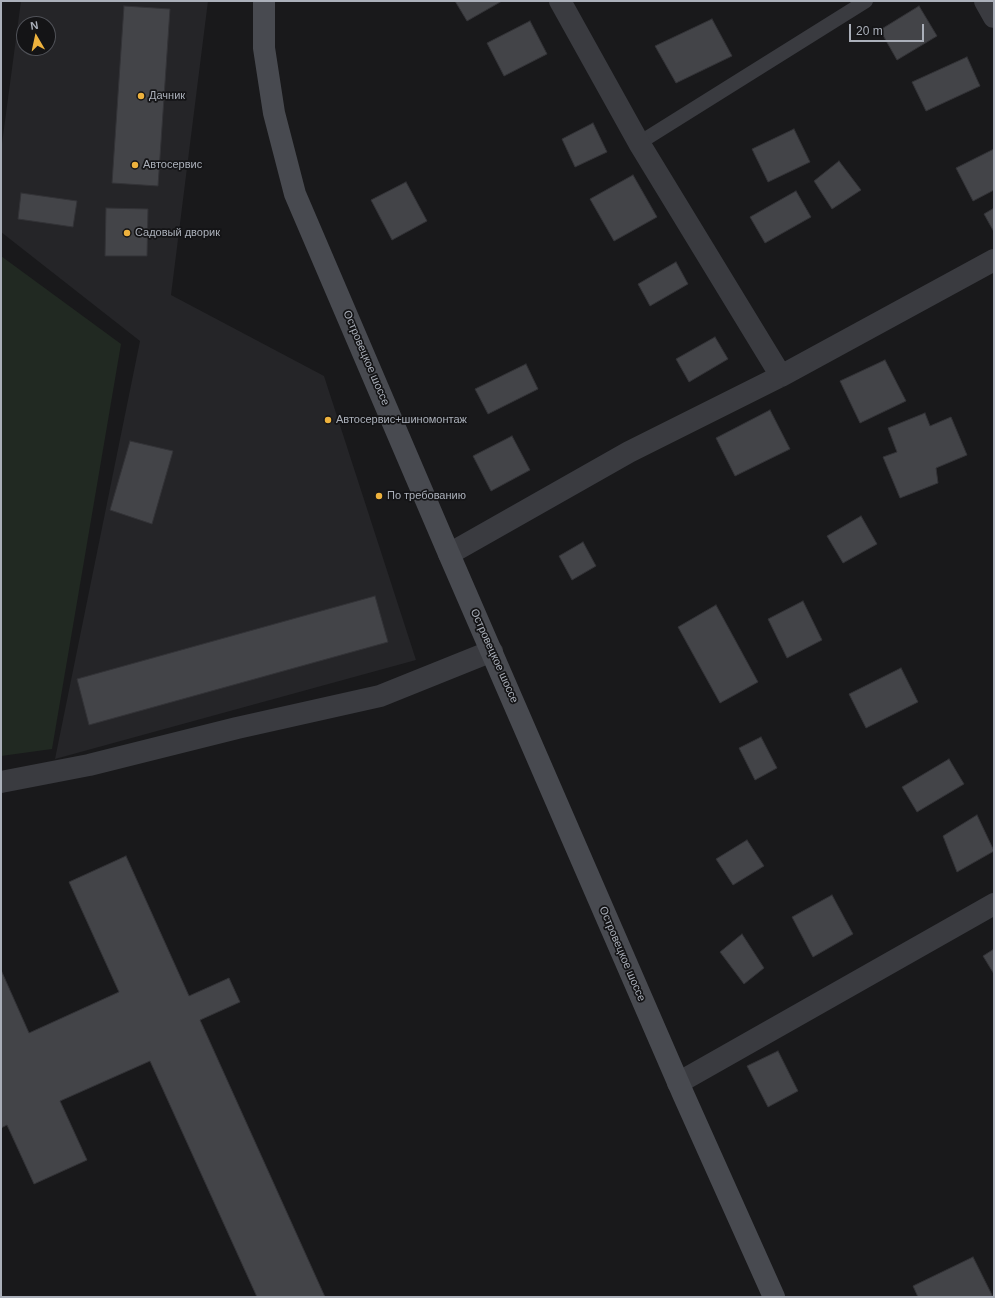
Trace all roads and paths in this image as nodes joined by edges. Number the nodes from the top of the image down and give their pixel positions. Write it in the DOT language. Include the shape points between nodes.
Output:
graph roads {
  1 [pos="264,1"];
  2 [pos="560,1"];
  3 [pos="866,1"];
  4 [pos="985,1"];
  5 [pos="994,17"];
  6 [pos="639,143"];
  7 [pos="994,260"];
  8 [pos="782,376"];
  9 [pos="449,554"];
  10 [pos="492,651"];
  11 [pos="1,782"];
  12 [pos="994,904"];
  13 [pos="678,1083"];
  14 [pos="774,1297"];
  1 -- 9 [label="main road, Островецкое шоссе" via="264,48 274,113 296,194"];
  2 -- 6 [label="street"];
  3 -- 6 [label="lane"];
  4 -- 5 [label="street"];
  6 -- 8 [label="street"];
  7 -- 8 [label="street"];
  8 -- 9 [label="street" via="628,452"];
  9 -- 10 [label="main road, Островецкое шоссе"];
  10 -- 11 [label="street" via="380,696 89,765"];
  10 -- 13 [label="main road, Островецкое шоссе"];
  12 -- 13 [label="street"];
  13 -- 14 [label="main road, Островецкое шоссе"];
}
